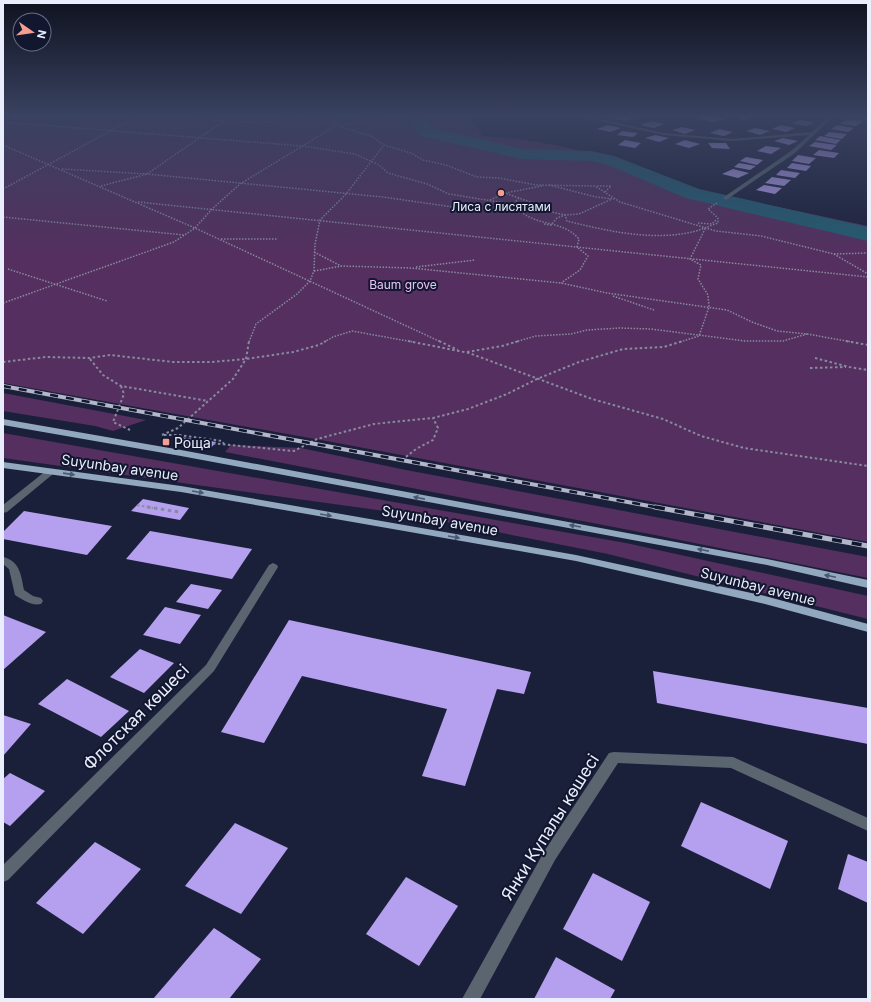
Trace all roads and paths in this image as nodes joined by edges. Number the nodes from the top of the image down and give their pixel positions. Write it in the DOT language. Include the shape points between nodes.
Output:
graph roads {
  1 [pos="46,163"];
  2 [pos="164,163"];
  3 [pos="275,163"];
  4 [pos="369,163"];
  5 [pos="375,163"];
  6 [pos="436,163"];
  7 [pos="777,163"];
  8 [pos="49,164"];
  9 [pos="60,169"];
  10 [pos="147,174"];
  11 [pos="240,184"];
  12 [pos="548,185"];
  13 [pos="100,186"];
  14 [pos="594,186"];
  15 [pos="3,189"];
  16 [pos="606,192"];
  17 [pos="505,193"];
  18 [pos="346,194"];
  19 [pos="520,198"];
  20 [pos="726,198"];
  21 [pos="612,199"];
  22 [pos="489,200"];
  23 [pos="617,200"];
  24 [pos="136,202"];
  25 [pos="515,205"];
  26 [pos="713,205"];
  27 [pos="536,208"];
  28 [pos="212,209"];
  29 [pos="520,212"];
  30 [pos="565,215"];
  31 [pos="3,217"];
  32 [pos="718,218"];
  33 [pos="320,220"];
  34 [pos="696,223"];
  35 [pos="544,224"];
  36 [pos="552,224"];
  37 [pos="195,228"];
  38 [pos="706,228"];
  39 [pos="185,235"];
  40 [pos="219,239"];
  41 [pos="277,239"];
  42 [pos="577,247"];
  43 [pos="314,252"];
  44 [pos="868,253"];
  45 [pos="834,254"];
  46 [pos="690,259"];
  47 [pos="475,260"];
  48 [pos="342,266"];
  49 [pos="411,268"];
  50 [pos="8,269"];
  51 [pos="314,271"];
  52 [pos="868,274"];
  53 [pos="868,277"];
  54 [pos="310,281"];
  55 [pos="561,283"];
  56 [pos="55,284"];
  57 [pos="607,293"];
  58 [pos="107,301"];
  59 [pos="3,303"];
  60 [pos="709,307"];
  61 [pos="654,310"];
  62 [pos="807,334"];
  63 [pos="700,336"];
  64 [pos="868,345"];
  65 [pos="464,352"];
  66 [pos="90,358"];
  67 [pos="816,358"];
  68 [pos="246,359"];
  69 [pos="3,362"];
  70 [pos="849,367"];
  71 [pos="810,368"];
  72 [pos="868,370"];
  73 [pos="537,379"];
  74 [pos="121,386"];
  75 [pos="209,401"];
  76 [pos="433,418"];
  77 [pos="3,422"];
  78 [pos="133,432"];
  79 [pos="155,434"];
  80 [pos="162,435"];
  81 [pos="215,444"];
  82 [pos="224,444"];
  83 [pos="402,460"];
  84 [pos="3,465"];
  85 [pos="868,466"];
  86 [pos="50,472"];
  87 [pos="137,505"];
  88 [pos="3,510"];
  89 [pos="180,512"];
  90 [pos="3,560"];
  91 [pos="273,567"];
  92 [pos="868,584"];
  93 [pos="37,601"];
  94 [pos="868,628"];
  95 [pos="868,825"];
  96 [pos="3,875"];
  97 [pos="471,999"];
  1 -- 8 [label="path"];
  2 -- 10 [label="path"];
  3 -- 11 [label="path"];
  4 -- 18 [label="path"];
  5 -- 22 [label="path" via="388,173 427,184 449,194"];
  6 -- 12 [label="path" via="477,177"];
  7 -- 20 [label="street"];
  8 -- 9 [label="path"];
  8 -- 15 [label="path"];
  9 -- 10 [label="path"];
  9 -- 13 [label="path"];
  10 -- 11 [label="path"];
  10 -- 13 [label="path"];
  11 -- 18 [label="path"];
  11 -- 28 [label="path"];
  12 -- 14 [label="path"];
  12 -- 17 [label="path"];
  12 -- 21 [label="path"];
  13 -- 24 [label="path"];
  14 -- 16 [label="path"];
  14 -- 16 [label="path" via="611,186"];
  16 -- 23 [label="path"];
  17 -- 19 [label="path"];
  17 -- 22 [label="path"];
  18 -- 29 [label="path"];
  18 -- 33 [label="path"];
  19 -- 25 [label="path"];
  19 -- 27 [label="path"];
  21 -- 23 [label="path"];
  21 -- 30 [label="path" via="579,214"];
  22 -- 25 [label="path"];
  23 -- 34 [label="path"];
  24 -- 28 [label="path"];
  24 -- 37 [label="path"];
  25 -- 27 [label="path"];
  25 -- 29 [label="path"];
  26 -- 32 [label="path" via="708,210"];
  27 -- 30 [label="path"];
  28 -- 33 [label="path"];
  28 -- 37 [label="path"];
  29 -- 36 [label="path"];
  30 -- 36 [label="path" via="556,218"];
  30 -- 38 [label="path" via="567,221 620,232 670,234"];
  31 -- 39 [label="path"];
  32 -- 34 [label="path" via="712,224"];
  32 -- 38 [label="path" via="718,223"];
  33 -- 42 [label="path"];
  33 -- 43 [label="path"];
  34 -- 38 [label="path"];
  35 -- 36 [label="path"];
  36 -- 42 [label="path" via="571,231 579,239"];
  37 -- 39 [label="path"];
  37 -- 40 [label="path"];
  38 -- 45 [label="path" via="761,236"];
  38 -- 46 [label="path"];
  39 -- 56 [label="path" via="174,242"];
  40 -- 41 [label="path"];
  40 -- 54 [label="path"];
  42 -- 46 [label="path"];
  42 -- 55 [label="path" via="588,256 580,270"];
  43 -- 48 [label="path"];
  43 -- 51 [label="path"];
  44 -- 45 [label="path"];
  45 -- 52 [label="path"];
  46 -- 53 [label="path"];
  46 -- 60 [label="path" via="701,265 698,279 708,295"];
  47 -- 49 [label="path"];
  48 -- 49 [label="path"];
  48 -- 51 [label="path"];
  49 -- 55 [label="path"];
  50 -- 56 [label="path"];
  51 -- 54 [label="path"];
  54 -- 65 [label="path"];
  54 -- 68 [label="path" via="297,294 256,324 248,344"];
  55 -- 57 [label="path"];
  56 -- 58 [label="path"];
  56 -- 59 [label="path"];
  57 -- 60 [label="path"];
  57 -- 61 [label="path"];
  60 -- 62 [label="path" via="728,310 777,331"];
  60 -- 63 [label="path"];
  62 -- 63 [label="path" via="783,340 746,341"];
  62 -- 64 [label="path"];
  63 -- 65 [label="path" via="651,329 587,330 571,334 536,336 502,346"];
  63 -- 73 [label="path" via="664,347 622,349 579,362"];
  65 -- 68 [label="path" via="352,332 293,352"];
  65 -- 73 [label="path"];
  66 -- 68 [label="path" via="110,355 173,362"];
  66 -- 69 [label="path" via="46,357"];
  66 -- 74 [label="path" via="110,382"];
  67 -- 70 [label="path"];
  68 -- 75 [label="path" via="233,379"];
  70 -- 71 [label="path"];
  70 -- 72 [label="path"];
  73 -- 76 [label="path" via="468,409"];
  73 -- 85 [label="path" via="592,399 663,419 701,436 744,448"];
  74 -- 75 [label="path"];
  74 -- 78 [label="path" via="124,394 113,422"];
  75 -- 80 [label="path" via="178,428"];
  76 -- 82 [label="path" via="374,424 317,439 294,451"];
  76 -- 83 [label="path" via="438,428 433,440"];
  92 -- 77 [label="main road, Suyunbay avenue, one-way" via="736,556"];
  79 -- 80 [label="path"];
  80 -- 82 [label="path" via="222,441"];
  81 -- 82 [label="path"];
  84 -- 86 [label="main road, Suyunbay avenue"];
  86 -- 88 [label="street"];
  86 -- 94 [label="main road, Suyunbay avenue, one-way" via="181,489 576,558 765,600"];
  87 -- 89 [label="path"];
  90 -- 93 [label="street" via="16,570 19,592"];
  91 -- 96 [label="street, Флотская көшесі" via="210,668"];
  95 -- 97 [label="street, Янки Купалы көшесі" via="733,763 614,757 550,855"];
}
